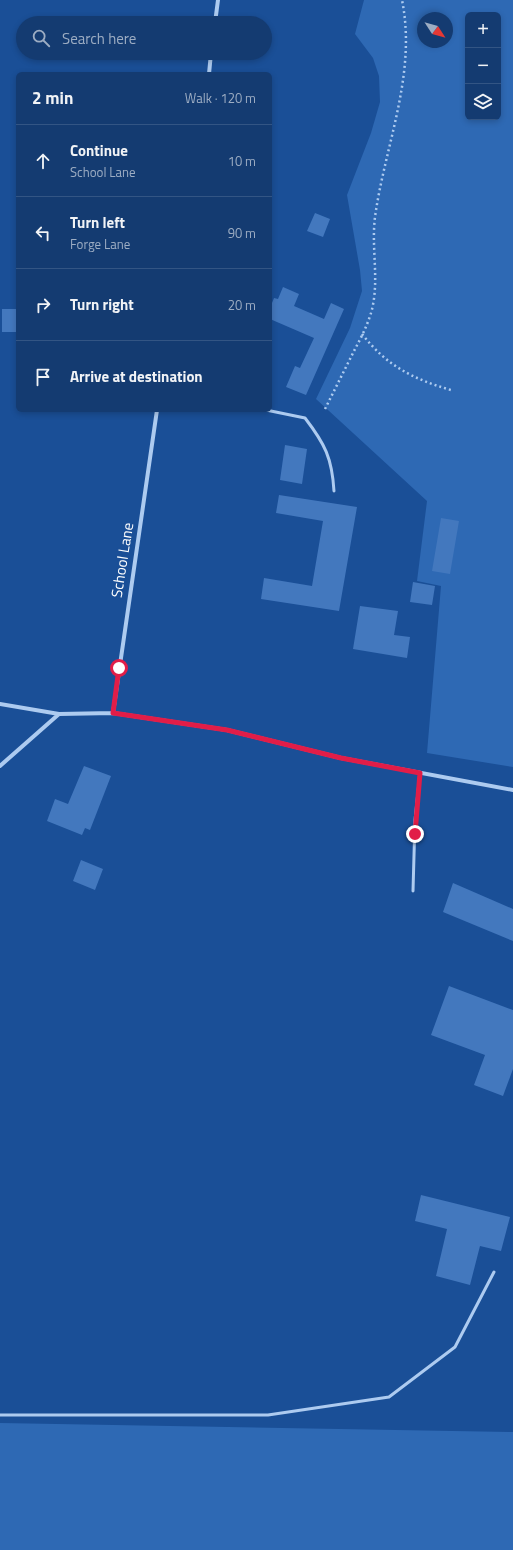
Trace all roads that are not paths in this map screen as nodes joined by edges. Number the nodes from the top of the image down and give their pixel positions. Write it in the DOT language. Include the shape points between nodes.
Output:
graph roads {
  1 [pos="218,0"];
  2 [pos="216,16"];
  3 [pos="210,60"];
  4 [pos="209,72"];
  5 [pos="272,411"];
  6 [pos="157,412"];
  7 [pos="334,491"];
  8 [pos="0,704"];
  9 [pos="113,713"];
  10 [pos="60,714"];
  11 [pos="0,766"];
  12 [pos="420,773"];
  13 [pos="513,790"];
  14 [pos="414,891"];
  15 [pos="494,1272"];
  16 [pos="0,1415"];
  1 -- 2 [label="street"];
  3 -- 4 [label="street"];
  5 -- 7 [label="lane" via="305,418 326,448 333,468"];
  6 -- 9 [label="street, School Lane"];
  8 -- 10 [label="street"];
  9 -- 10 [label="street"];
  9 -- 12 [label="street" via="227,730 341,758"];
  10 -- 11 [label="street"];
  12 -- 13 [label="street"];
  12 -- 14 [label="lane"];
  15 -- 16 [label="lane" via="454,1347 389,1397 268,1415"];
}
